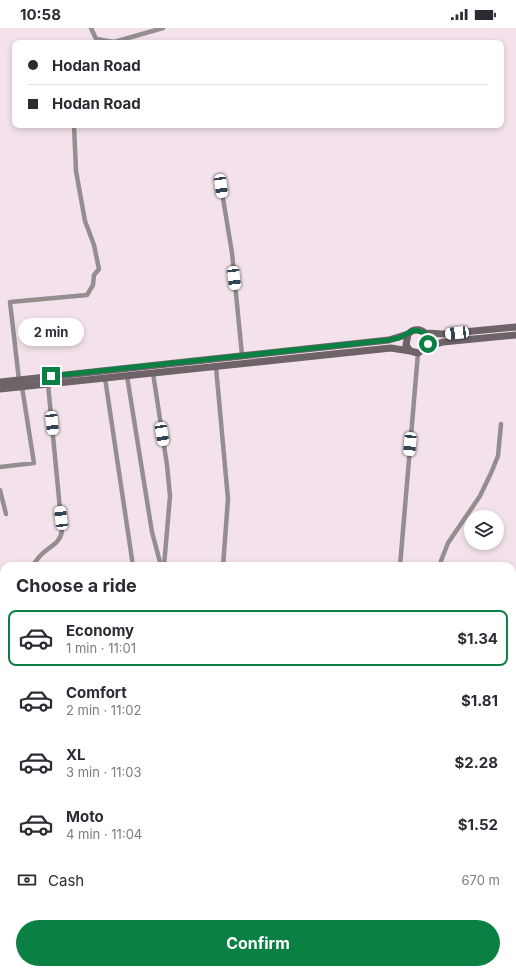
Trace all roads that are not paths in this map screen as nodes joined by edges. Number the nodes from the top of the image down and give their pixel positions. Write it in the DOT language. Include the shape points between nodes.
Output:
graph roads {
  1 [pos="92,28"];
  2 [pos="163,28"];
  3 [pos="98,40"];
  4 [pos="121,40"];
  5 [pos="74,128"];
  6 [pos="221,186"];
  7 [pos="516,327"];
  8 [pos="425,333"];
  9 [pos="408,334"];
  10 [pos="516,334"];
  11 [pos="427,347"];
  12 [pos="414,352"];
  13 [pos="242,355"];
  14 [pos="216,366"];
  15 [pos="153,373"];
  16 [pos="127,376"];
  17 [pos="105,378"];
  18 [pos="0,382"];
  19 [pos="21,383"];
  20 [pos="48,384"];
  21 [pos="0,389"];
  22 [pos="501,424"];
  23 [pos="0,467"];
  24 [pos="0,490"];
  25 [pos="6,514"];
  26 [pos="37,562"];
  27 [pos="132,562"];
  28 [pos="162,562"];
  29 [pos="163,562"];
  30 [pos="223,562"];
  31 [pos="400,562"];
  32 [pos="441,562"];
  1 -- 3 [label="street"];
  2 -- 4 [label="street"];
  5 -- 19 [label="street" via="76,171 85,221 99,269 94,275 93,284 87,295 10,302"];
  6 -- 13 [label="street" via="232,253"];
  7 -- 8 [label="main road" via="443,334"];
  8 -- 9 [label="main road" via="418,329"];
  8 -- 11 [label="main road" via="429,340"];
  9 -- 12 [label="main road" via="406,345"];
  9 -- 13 [label="main road" via="389,340"];
  10 -- 11 [label="main road" via="443,342"];
  11 -- 12 [label="main road"];
  12 -- 14 [label="main road" via="391,348"];
  12 -- 31 [label="street"];
  13 -- 19 [label="main road"];
  14 -- 15 [label="main road"];
  14 -- 30 [label="street" via="228,498"];
  15 -- 16 [label="main road"];
  15 -- 29 [label="street" via="170,496"];
  16 -- 17 [label="main road"];
  16 -- 28 [label="street" via="152,532"];
  17 -- 20 [label="main road"];
  17 -- 27 [label="street"];
  18 -- 19 [label="main road"];
  19 -- 20 [label="main road"];
  19 -- 21 [label="main road"];
  19 -- 23 [label="street" via="34,463"];
  20 -- 26 [label="street" via="62,530 60,539 41,554"];
  22 -- 32 [label="street" via="498,456 491,473 480,496 448,543"];
  24 -- 25 [label="street"];
}
